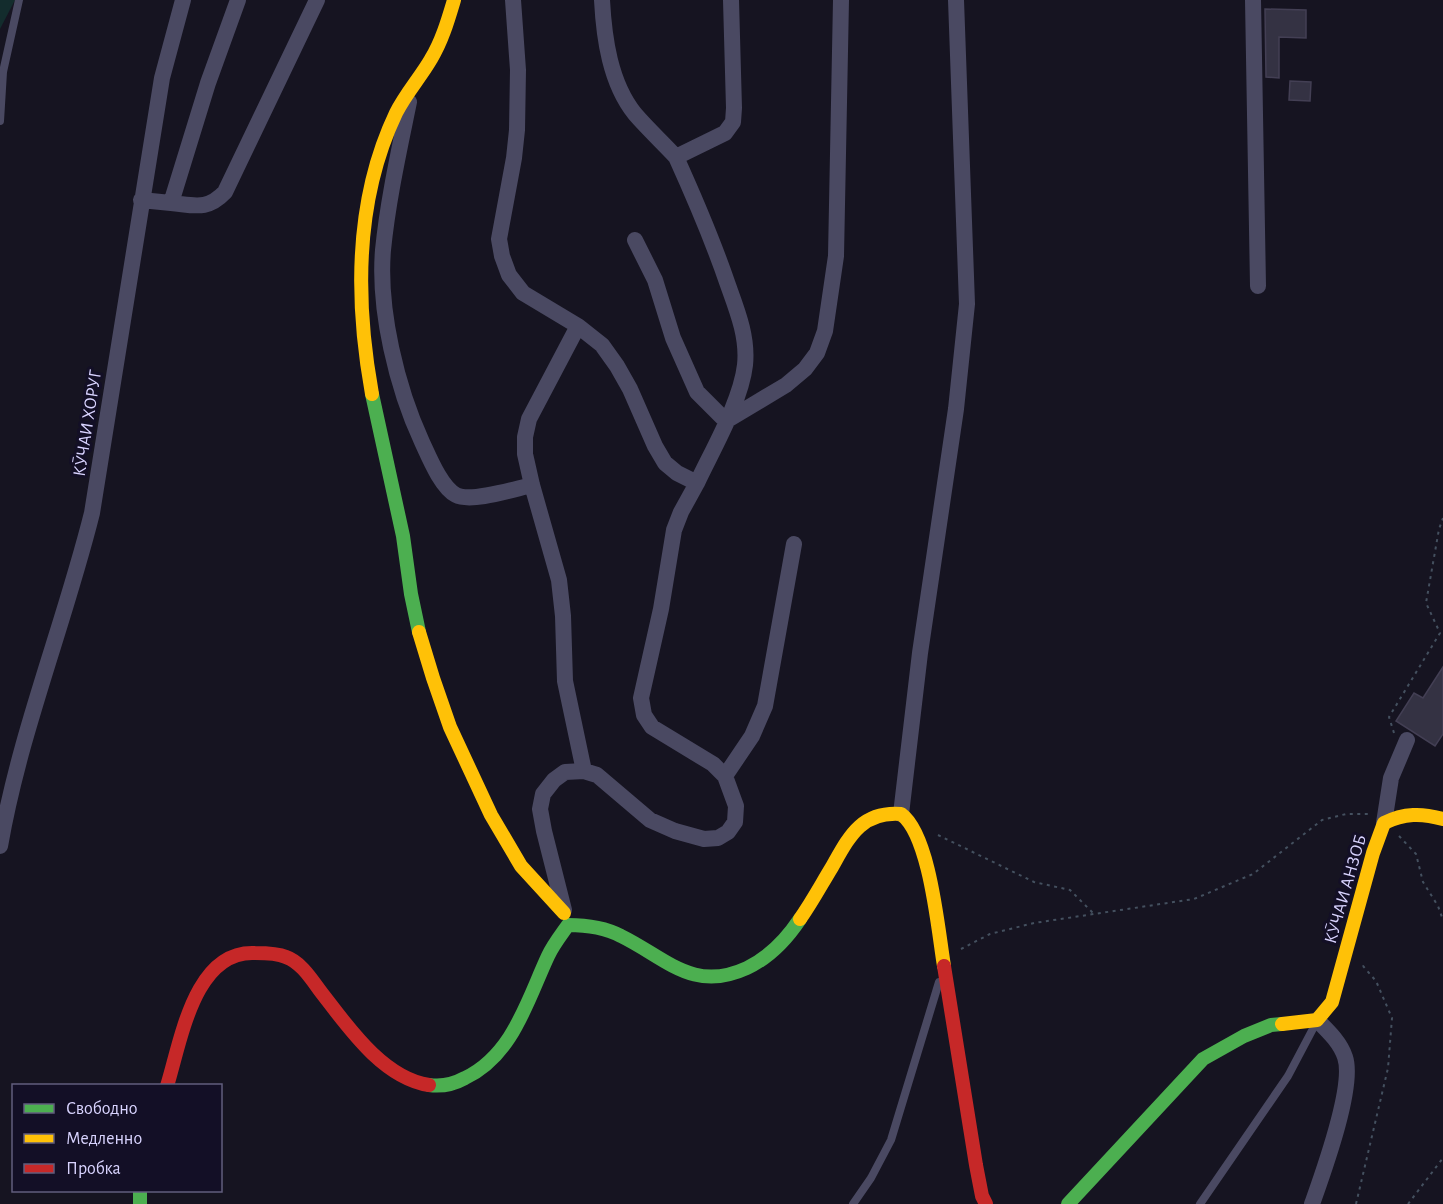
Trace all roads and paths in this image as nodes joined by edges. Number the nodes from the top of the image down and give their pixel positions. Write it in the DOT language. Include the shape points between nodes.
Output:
graph roads {
  1 [pos="19,0"];
  2 [pos="183,0"];
  3 [pos="238,0"];
  4 [pos="317,0"];
  5 [pos="454,0"];
  6 [pos="513,0"];
  7 [pos="602,0"];
  8 [pos="731,0"];
  9 [pos="841,0"];
  10 [pos="956,0"];
  11 [pos="1253,0"];
  12 [pos="412,83"];
  13 [pos="0,121"];
  14 [pos="676,157"];
  15 [pos="141,200"];
  16 [pos="171,203"];
  17 [pos="635,240"];
  18 [pos="1258,286"];
  19 [pos="578,326"];
  20 [pos="726,421"];
  21 [pos="697,483"];
  22 [pos="532,485"];
  23 [pos="1443,518"];
  24 [pos="794,544"];
  25 [pos="1405,746"];
  26 [pos="584,771"];
  27 [pos="724,776"];
  28 [pos="906,818"];
  29 [pos="1443,819"];
  30 [pos="1384,823"];
  31 [pos="0,846"];
  32 [pos="1094,914"];
  33 [pos="566,919"];
  34 [pos="1443,920"];
  35 [pos="1343,962"];
  36 [pos="945,963"];
  37 [pos="1317,1020"];
  38 [pos="168,1084"];
  39 [pos="1443,1158"];
  40 [pos="853,1204"];
  41 [pos="986,1204"];
  42 [pos="1068,1204"];
  43 [pos="1200,1204"];
  44 [pos="1312,1204"];
  45 [pos="1356,1204"];
  46 [pos="1408,1204"];
  1 -- 13 [label="lane" via="3,72"];
  2 -- 15 [label="street, КӮЧАИ ХОРУГ" via="162,78"];
  3 -- 16 [label="street"];
  4 -- 16 [label="street" via="225,192 207,206"];
  5 -- 12 [label="street" via="430,60"];
  6 -- 19 [label="street" via="517,130 499,239 502,256 509,275 523,293"];
  7 -- 14 [label="street" via="607,43 622,93 634,113"];
  8 -- 14 [label="street" via="732,122 725,133"];
  9 -- 20 [label="street" via="836,256 825,331 817,353 805,369"];
  10 -- 28 [label="street" via="966,315 920,653"];
  11 -- 18 [label="street"];
  12 -- 22 [label="street" via="390,191 383,252 387,326 405,398 427,452 446,487 456,495 467,499"];
  12 -- 33 [label="street" via="393,118 374,173 361,246 360,291 371,399 404,541 421,637 448,724 499,831 521,866"];
  14 -- 20 [label="street" via="721,264 745,344 741,386"];
  15 -- 16 [label="street"];
  15 -- 31 [label="street, КӮЧАИ ХОРУГ" via="92,513 7,803"];
  17 -- 20 [label="street" via="655,280 673,338 697,392"];
  19 -- 21 [label="street" via="602,345 617,366 665,463"];
  19 -- 22 [label="street" via="529,419 525,454"];
  20 -- 21 [label="street"];
  21 -- 27 [label="street" via="674,530 641,698 644,715 652,727 713,764"];
  22 -- 26 [label="street" via="559,580 565,681"];
  23 -- 25 [label="path" via="1426,603 1440,633 1389,717"];
  24 -- 27 [label="street" via="765,706 752,736"];
  25 -- 30 [label="street" via="1391,778"];
  26 -- 27 [label="street" via="597,775 650,820 704,839 718,838 735,822 736,806"];
  26 -- 33 [label="street" via="565,772 554,780 543,794 540,809"];
  28 -- 32 [label="path" via="1034,882 1070,890"];
  28 -- 33 [label="street" via="883,813 867,819 850,835 782,943 766,957 726,976 700,976 676,970 627,938"];
  28 -- 36 [label="street" via="924,854"];
  29 -- 30 [label="street, КӮЧАИ АНЗОБ" via="1426,813 1411,814"];
  30 -- 32 [label="path" via="1366,813 1322,820 1253,874 1204,895"];
  30 -- 34 [label="path" via="1416,854 1423,882"];
  30 -- 35 [label="street, КӮЧАИ АНЗОБ"];
  32 -- 36 [label="path" via="990,934"];
  33 -- 38 [label="street" via="520,1021 499,1053 474,1074 455,1083 417,1083 387,1066 350,1030 306,972 288,957 242,952 219,963 193,1000"];
  35 -- 37 [label="street, КӮЧАИ АНЗОБ" via="1332,1002"];
  35 -- 45 [label="path" via="1363,966 1376,981 1392,1018 1389,1068"];
  36 -- 40 [label="lane" via="891,1140"];
  36 -- 41 [label="street" via="976,1165"];
  37 -- 42 [label="street" via="1271,1025 1203,1059"];
  37 -- 43 [label="lane" via="1288,1076"];
  37 -- 44 [label="street" via="1335,1038 1345,1058 1347,1081 1330,1154"];
  39 -- 46 [label="path"];
}
